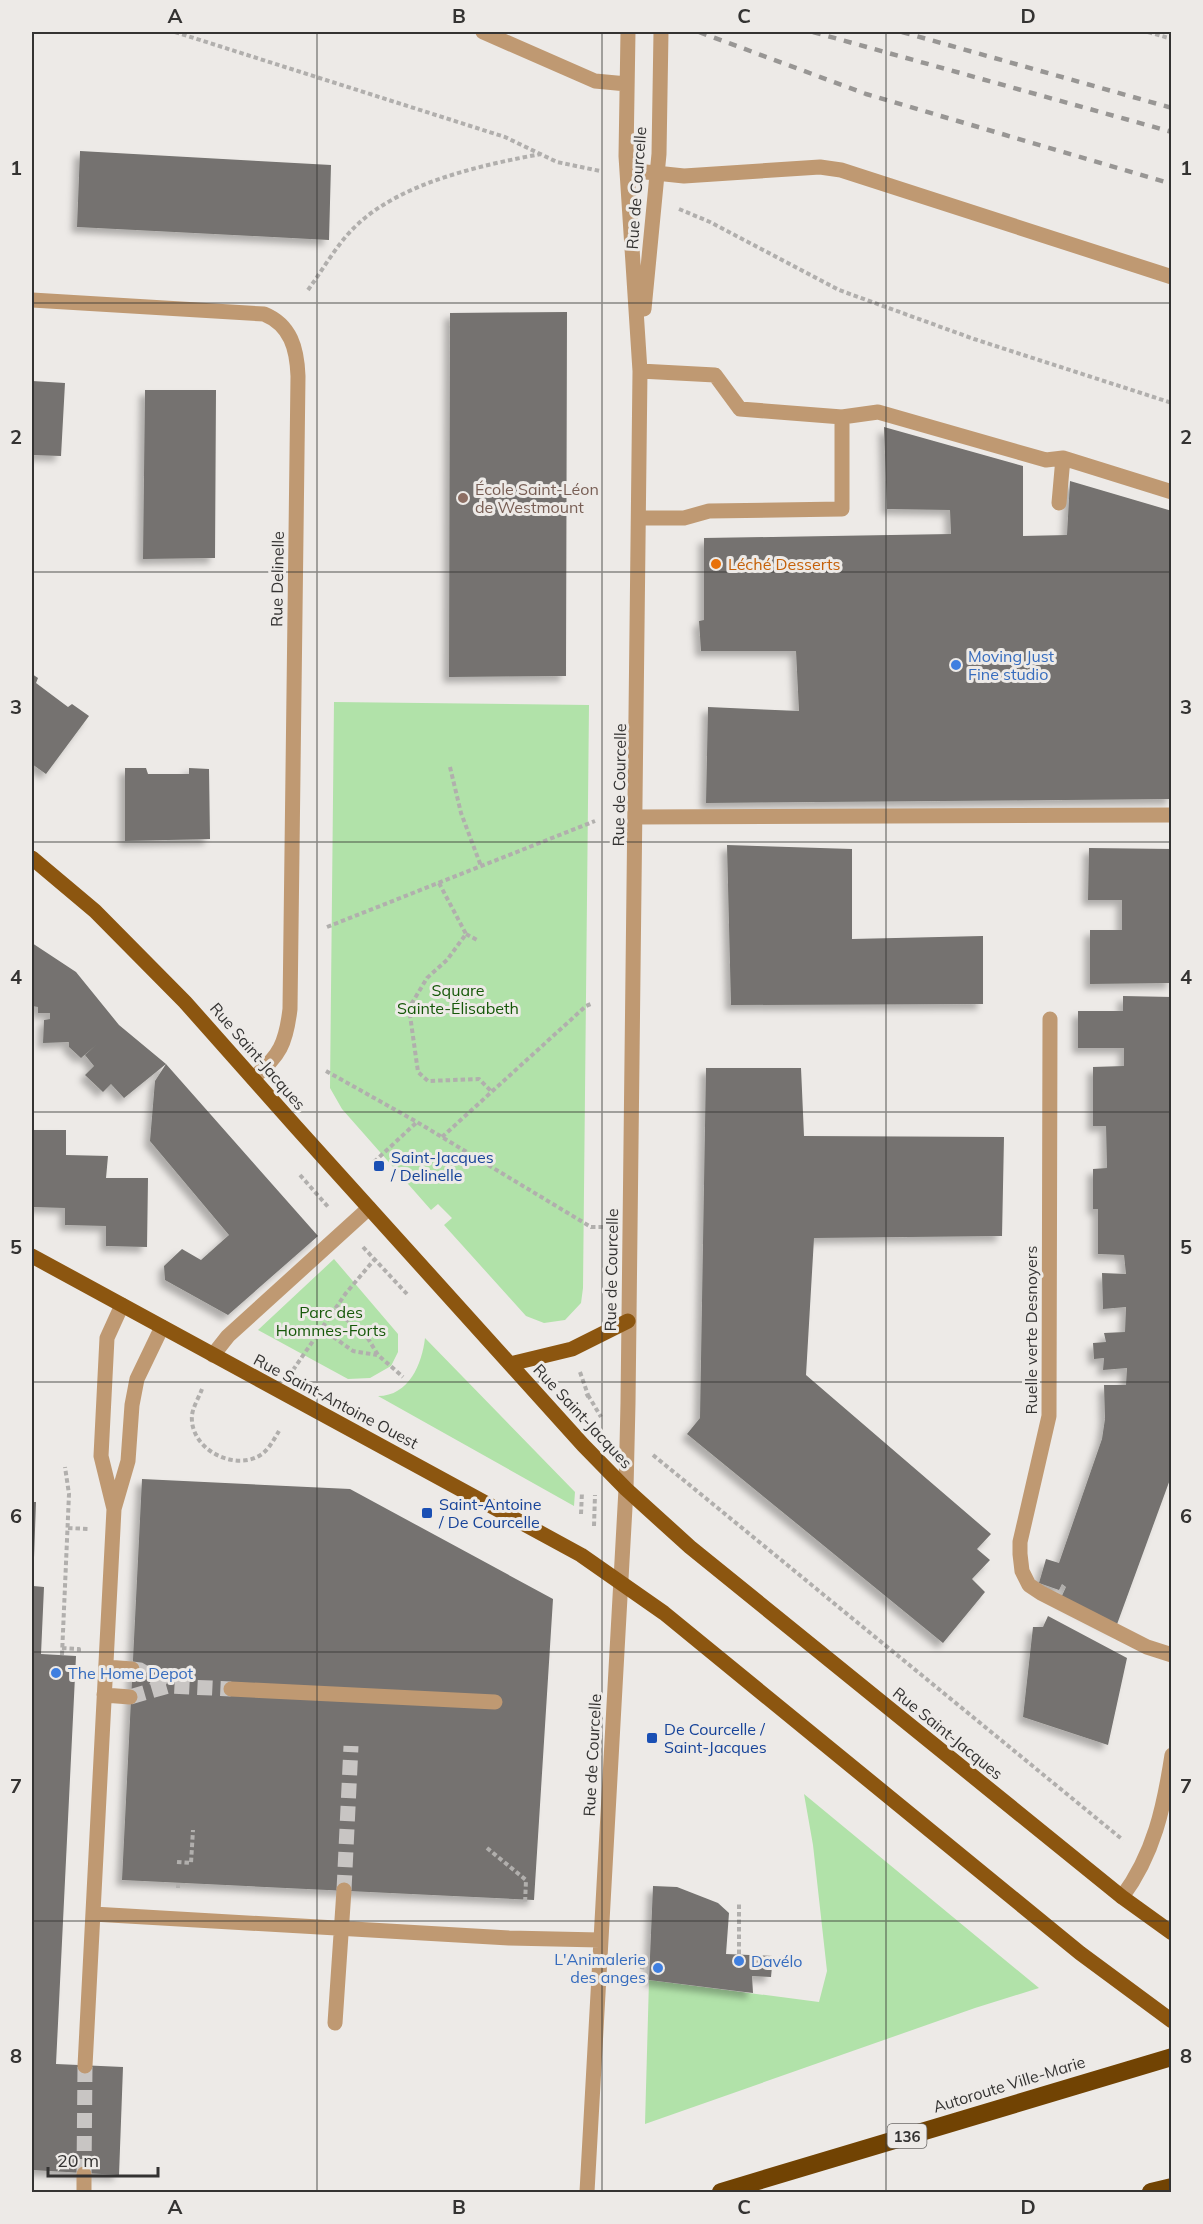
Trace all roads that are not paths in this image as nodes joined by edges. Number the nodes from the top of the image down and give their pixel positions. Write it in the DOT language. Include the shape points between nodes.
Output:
graph roads {
  1 [pos="483,32"];
  2 [pos="628,32"];
  3 [pos="661,32"];
  4 [pos="627,84"];
  5 [pos="627,170"];
  6 [pos="657,172"];
  7 [pos="1172,278"];
  8 [pos="32,300"];
  9 [pos="640,348"];
  10 [pos="640,371"];
  11 [pos="842,417"];
  12 [pos="1063,458"];
  13 [pos="1172,492"];
  14 [pos="1059,503"];
  15 [pos="639,518"];
  16 [pos="1172,815"];
  17 [pos="636,817"];
  18 [pos="32,858"];
  19 [pos="1050,1019"];
  20 [pos="253,1078"];
  21 [pos="369,1208"];
  22 [pos="32,1256"];
  23 [pos="122,1305"];
  24 [pos="628,1321"];
  25 [pos="162,1327"];
  26 [pos="213,1355"];
  27 [pos="510,1364"];
  28 [pos="626,1489"];
  29 [pos="114,1509"];
  30 [pos="620,1581"];
  31 [pos="1172,1655"];
  32 [pos="106,1667"];
  33 [pos="132,1669"];
  34 [pos="231,1689"];
  35 [pos="104,1695"];
  36 [pos="130,1697"];
  37 [pos="495,1702"];
  38 [pos="1172,1755"];
  39 [pos="344,1890"];
  40 [pos="1122,1897"];
  41 [pos="93,1914"];
  42 [pos="341,1928"];
  43 [pos="1172,1933"];
  44 [pos="600,1940"];
  45 [pos="1172,2021"];
  46 [pos="335,2023"];
  47 [pos="1172,2057"];
  48 [pos="85,2066"];
  49 [pos="84,2174"];
  50 [pos="1172,2187"];
  51 [pos="84,2193"];
  52 [pos="587,2193"];
  53 [pos="721,2193"];
  54 [pos="1151,2193"];
  1 -- 4 [label="street" via="595,81"];
  2 -- 4 [label="street, Rue de Courcelle"];
  3 -- 6 [label="street, Rue de Courcelle"];
  4 -- 5 [label="street, Rue de Courcelle"];
  5 -- 6 [label="street"];
  5 -- 9 [label="street, Rue de Courcelle"];
  6 -- 7 [label="street" via="684,176 820,167 841,170"];
  6 -- 9 [label="street, Rue de Courcelle"];
  8 -- 20 [label="street, Rue Delinelle" via="264,314 286,328 294,348 298,376 290,1009 282,1048"];
  9 -- 10 [label="street, Rue de Courcelle"];
  10 -- 11 [label="street" via="715,375 740,409"];
  10 -- 15 [label="street, Rue de Courcelle"];
  11 -- 12 [label="street" via="878,412 1046,460"];
  11 -- 15 [label="street" via="842,509 709,511 684,518"];
  12 -- 13 [label="street"];
  12 -- 14 [label="street"];
  15 -- 17 [label="street, Rue de Courcelle"];
  16 -- 17 [label="street"];
  17 -- 24 [label="street, Rue de Courcelle"];
  18 -- 20 [label="main road, Rue Saint-Jacques" via="140,954"];
  19 -- 31 [label="street, Ruelle verte Desnoyers" via="1049,1416 1020,1542 1022,1571 1029,1585 1041,1593 1147,1647"];
  20 -- 21 [label="main road, Rue Saint-Jacques"];
  21 -- 26 [label="street" via="228,1336"];
  21 -- 27 [label="main road, Rue Saint-Jacques"];
  22 -- 23 [label="main road, Rue Saint-Antoine Ouest"];
  23 -- 25 [label="main road, Rue Saint-Antoine Ouest"];
  23 -- 29 [label="street" via="107,1338 101,1456"];
  24 -- 27 [label="main road" via="573,1349"];
  24 -- 28 [label="street, Rue de Courcelle"];
  25 -- 26 [label="main road, Rue Saint-Antoine Ouest"];
  25 -- 29 [label="street" via="137,1379 128,1461"];
  26 -- 30 [label="main road, Rue Saint-Antoine Ouest" via="581,1555"];
  27 -- 28 [label="main road, Rue Saint-Jacques"];
  28 -- 30 [label="street, Rue de Courcelle"];
  28 -- 40 [label="main road, Rue Saint-Jacques" via="690,1547"];
  29 -- 32 [label="street"];
  30 -- 44 [label="street, Rue de Courcelle"];
  30 -- 45 [label="main road" via="1080,1953"];
  32 -- 33 [label="street"];
  32 -- 35 [label="street"];
  34 -- 37 [label="street"];
  35 -- 36 [label="street"];
  35 -- 41 [label="street"];
  38 -- 40 [label="street" via="1163,1806 1147,1858"];
  39 -- 42 [label="street"];
  40 -- 43 [label="main road, Rue Saint-Jacques"];
  41 -- 42 [label="street"];
  41 -- 48 [label="street"];
  42 -- 44 [label="street"];
  42 -- 46 [label="street"];
  44 -- 52 [label="street, Rue de Courcelle"];
  47 -- 53 [label="highway, Autoroute Ville-Marie / 136"];
  49 -- 51 [label="street"];
  50 -- 54 [label="highway"];
}
